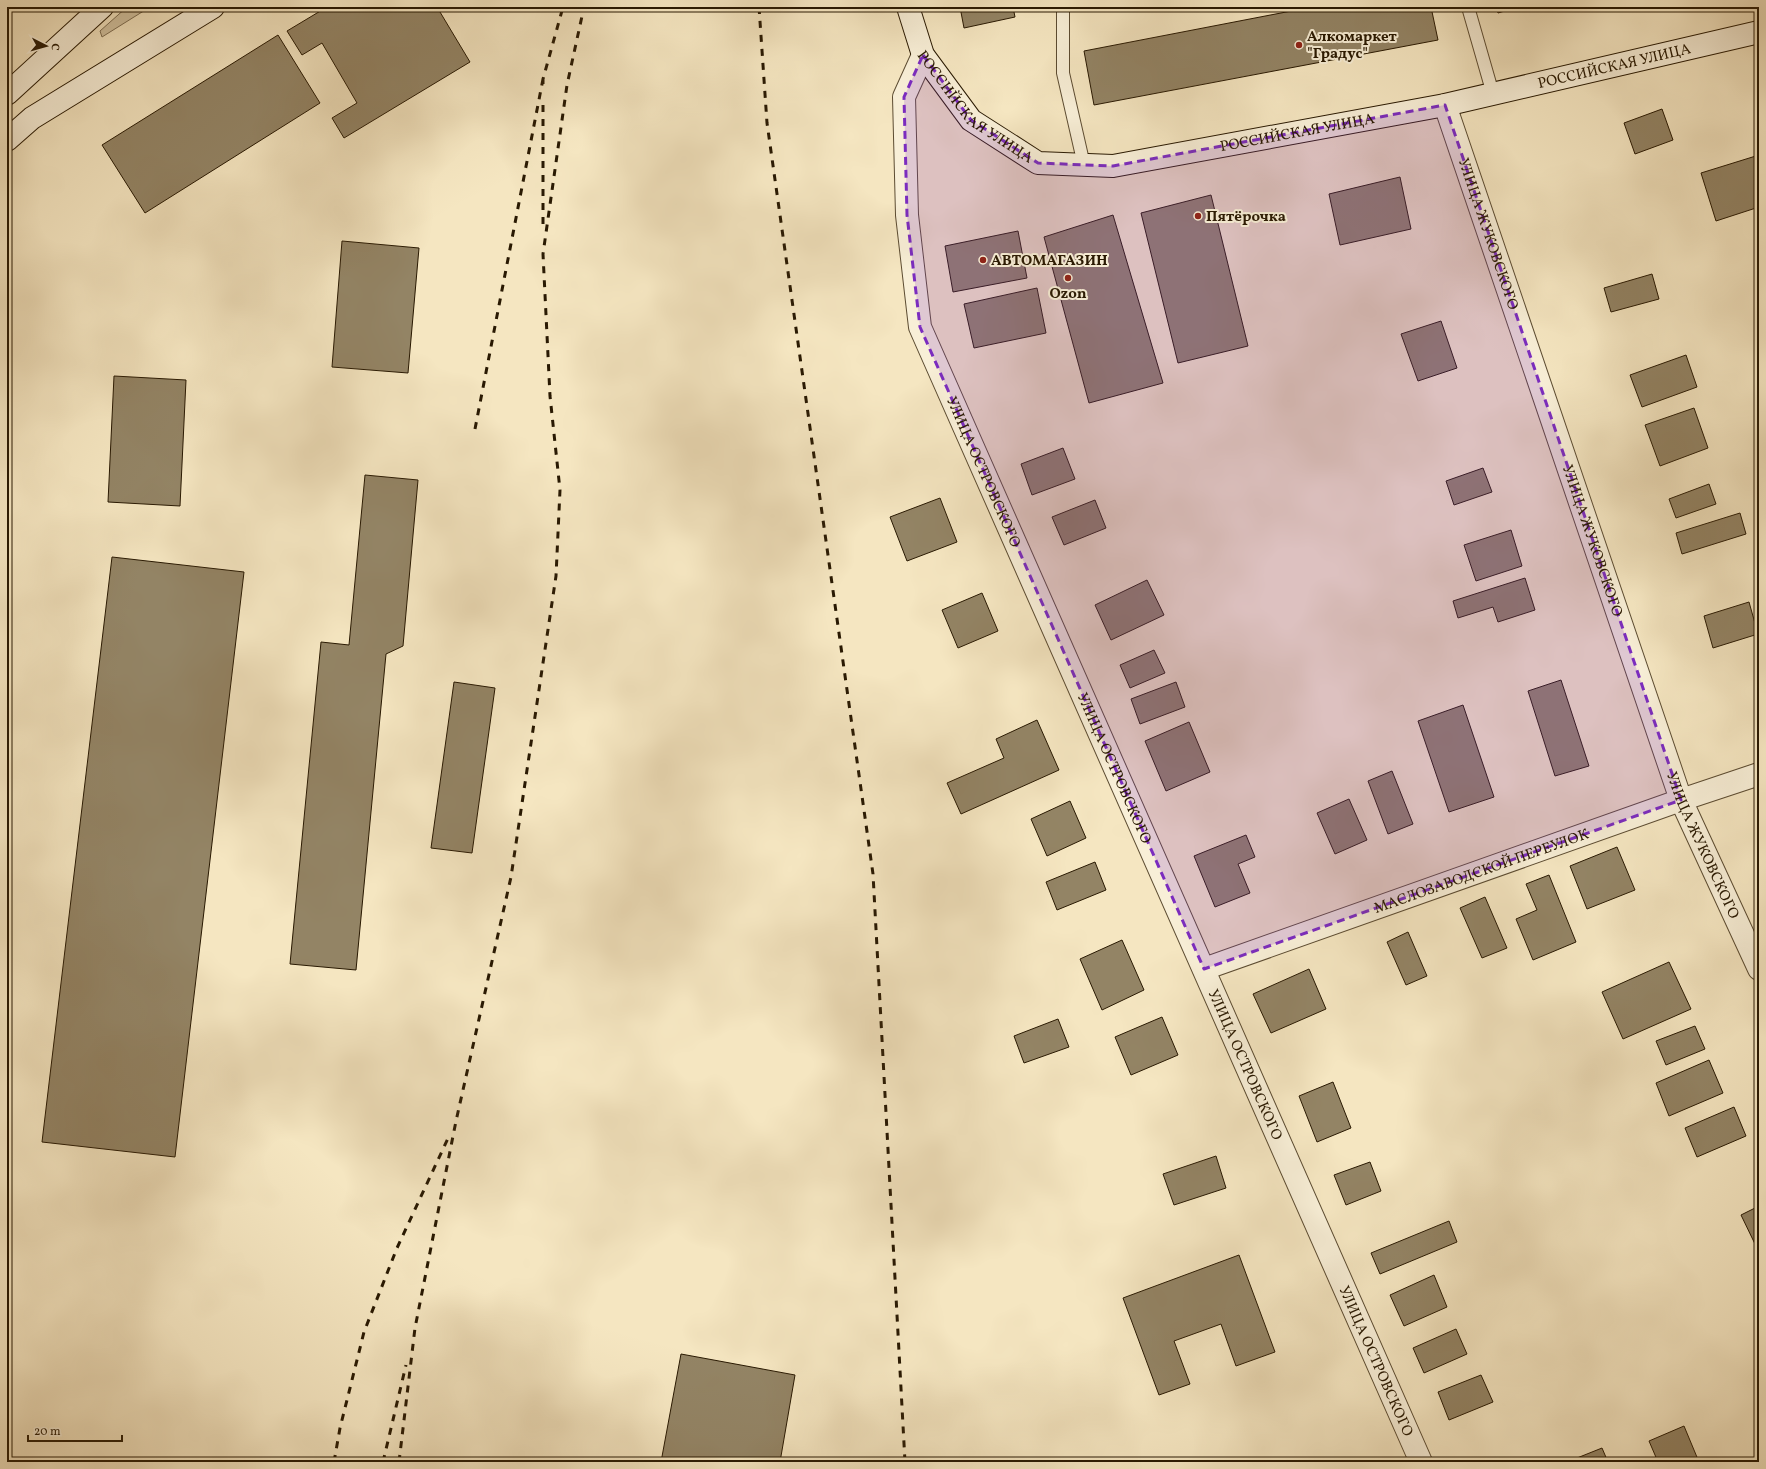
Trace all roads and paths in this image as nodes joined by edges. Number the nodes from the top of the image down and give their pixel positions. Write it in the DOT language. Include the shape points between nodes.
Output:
graph roads {
  1 [pos="102,7"];
  2 [pos="213,7"];
  3 [pos="908,7"];
  4 [pos="1063,7"];
  5 [pos="1468,7"];
  6 [pos="1759,32"];
  7 [pos="923,55"];
  8 [pos="7,94"];
  9 [pos="1493,94"];
  10 [pos="1445,105"];
  11 [pos="7,140"];
  12 [pos="1084,165"];
  13 [pos="1759,774"];
  14 [pos="1681,800"];
  15 [pos="1204,969"];
  16 [pos="1759,969"];
  17 [pos="1421,1462"];
  1 -- 8 [label="street"];
  2 -- 11 [label="street" via="32,118"];
  3 -- 7 [label="street, РОССИЙСКАЯ УЛИЦА"];
  4 -- 12 [label="lane" via="1063,73"];
  5 -- 9 [label="lane"];
  6 -- 9 [label="street, РОССИЙСКАЯ УЛИЦА"];
  7 -- 12 [label="street, РОССИЙСКАЯ УЛИЦА" via="971,120 1038,164"];
  7 -- 15 [label="street, УЛИЦА ОСТРОВСКОГО" via="904,96 907,215 920,327"];
  9 -- 10 [label="street, РОССИЙСКАЯ УЛИЦА"];
  10 -- 12 [label="street, РОССИЙСКАЯ УЛИЦА" via="1114,166"];
  10 -- 14 [label="street, УЛИЦА ЖУКОВСКОГО"];
  13 -- 14 [label="street, МАСЛОЗАВОДСКОЙ ПЕРЕУЛОК"];
  14 -- 15 [label="street, МАСЛОЗАВОДСКОЙ ПЕРЕУЛОК"];
  14 -- 16 [label="street, УЛИЦА ЖУКОВСКОГО"];
  15 -- 17 [label="street, УЛИЦА ОСТРОВСКОГО"];
}
